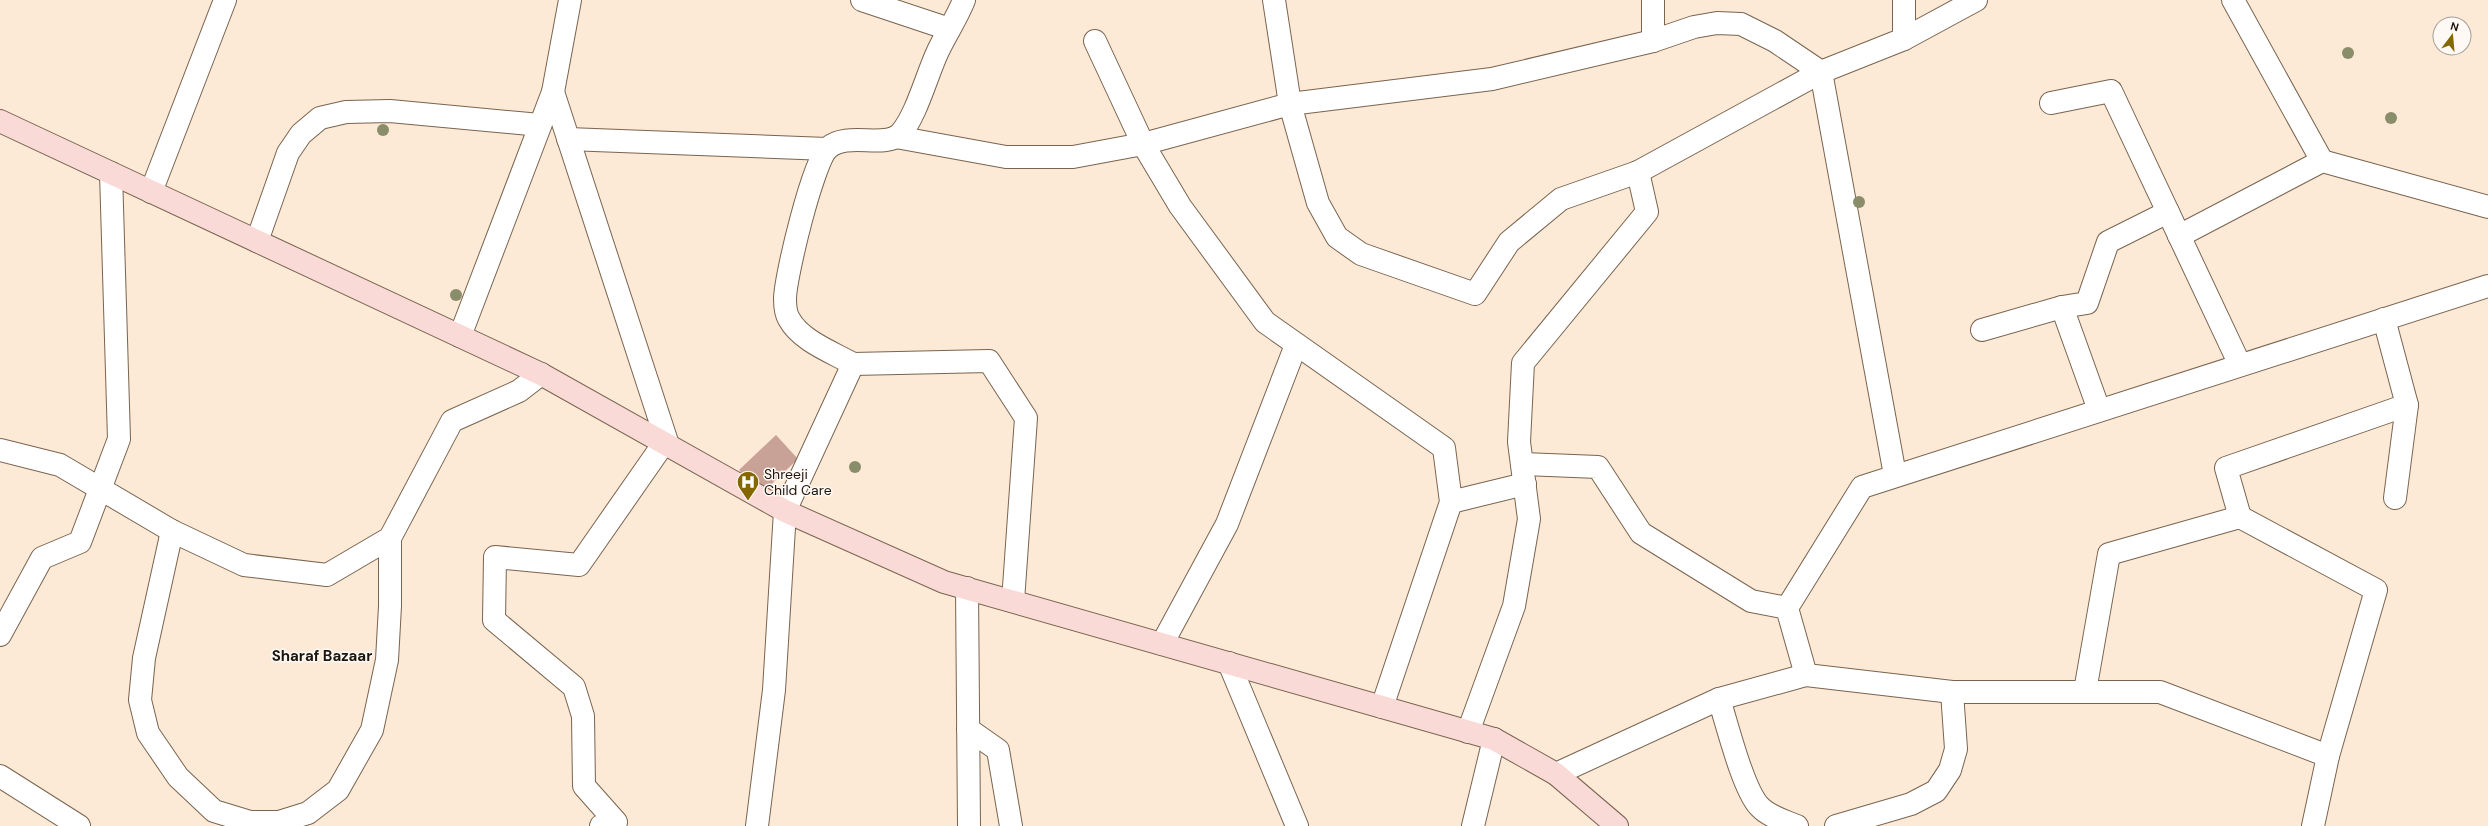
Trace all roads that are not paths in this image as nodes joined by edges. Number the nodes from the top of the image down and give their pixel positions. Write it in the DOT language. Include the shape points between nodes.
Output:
graph roads {
  1 [pos="225,0"];
  2 [pos="570,0"];
  3 [pos="862,0"];
  4 [pos="964,0"];
  5 [pos="1274,0"];
  6 [pos="1653,0"];
  7 [pos="1904,0"];
  8 [pos="1976,0"];
  9 [pos="2233,0"];
  10 [pos="949,29"];
  11 [pos="1904,39"];
  12 [pos="1095,41"];
  13 [pos="1653,41"];
  14 [pos="1821,72"];
  15 [pos="553,92"];
  16 [pos="2051,103"];
  17 [pos="1290,104"];
  18 [pos="0,121"];
  19 [pos="540,125"];
  20 [pos="896,137"];
  21 [pos="568,138"];
  22 [pos="1143,144"];
  23 [pos="827,149"];
  24 [pos="2322,161"];
  25 [pos="1638,172"];
  26 [pos="111,173"];
  27 [pos="151,192"];
  28 [pos="2488,207"];
  29 [pos="2168,212"];
  30 [pos="2179,236"];
  31 [pos="257,241"];
  32 [pos="2488,286"];
  33 [pos="2062,307"];
  34 [pos="2384,319"];
  35 [pos="1982,330"];
  36 [pos="460,336"];
  37 [pos="1296,345"];
  38 [pos="853,364"];
  39 [pos="2240,365"];
  40 [pos="542,374"];
  41 [pos="2407,406"];
  42 [pos="2099,410"];
  43 [pos="666,444"];
  44 [pos="0,450"];
  45 [pos="1524,474"];
  46 [pos="1895,475"];
  47 [pos="100,489"];
  48 [pos="2395,498"];
  49 [pos="1451,502"];
  50 [pos="785,511"];
  51 [pos="2240,517"];
  52 [pos="172,530"];
  53 [pos="390,538"];
  54 [pos="967,588"];
  55 [pos="1013,601"];
  56 [pos="1787,608"];
  57 [pos="0,635"];
  58 [pos="1162,644"];
  59 [pos="1229,663"];
  60 [pos="1806,676"];
  61 [pos="2085,691"];
  62 [pos="1952,692"];
  63 [pos="1719,699"];
  64 [pos="1382,707"];
  65 [pos="968,729"];
  66 [pos="1468,732"];
  67 [pos="1494,739"];
  68 [pos="2328,756"];
  69 [pos="1556,774"];
  70 [pos="0,776"];
  71 [pos="79,826"];
  72 [pos="601,826"];
  73 [pos="757,826"];
  74 [pos="968,826"];
  75 [pos="1011,826"];
  76 [pos="1297,826"];
  77 [pos="1473,826"];
  78 [pos="1617,826"];
  79 [pos="1797,826"];
  80 [pos="1836,826"];
  81 [pos="2313,826"];
  1 -- 27 [label="street"];
  2 -- 15 [label="street"];
  3 -- 10 [label="street"];
  4 -- 10 [label="street"];
  5 -- 17 [label="street"];
  6 -- 13 [label="street"];
  7 -- 11 [label="street"];
  8 -- 11 [label="street"];
  9 -- 24 [label="street"];
  10 -- 20 [label="street" via="914,110"];
  11 -- 14 [label="street"];
  12 -- 22 [label="street"];
  13 -- 14 [label="street" via="1694,27 1716,23 1741,24 1775,41"];
  13 -- 17 [label="street" via="1492,79"];
  14 -- 25 [label="street"];
  14 -- 46 [label="street"];
  15 -- 19 [label="street"];
  15 -- 21 [label="street"];
  16 -- 29 [label="street" via="2111,91"];
  17 -- 22 [label="street"];
  17 -- 25 [label="street" via="1318,203 1337,237 1361,254 1475,294 1509,242 1561,199"];
  18 -- 26 [label="street"];
  19 -- 31 [label="street" via="390,111 346,112 320,118 301,134 288,153"];
  19 -- 36 [label="street"];
  20 -- 22 [label="street" via="1006,157 1073,157"];
  20 -- 23 [label="street" via="849,140"];
  21 -- 23 [label="street"];
  21 -- 43 [label="street"];
  22 -- 37 [label="street" via="1180,206 1265,322"];
  23 -- 38 [label="street" via="817,165 804,206 785,298 788,318 798,332"];
  24 -- 28 [label="street"];
  24 -- 30 [label="street"];
  25 -- 45 [label="street" via="1647,212 1523,363 1519,442"];
  26 -- 27 [label="street"];
  26 -- 47 [label="street" via="119,439"];
  27 -- 31 [label="street"];
  29 -- 30 [label="street"];
  29 -- 33 [label="street" via="2108,242 2087,303"];
  30 -- 39 [label="street"];
  31 -- 36 [label="street"];
  32 -- 34 [label="street"];
  33 -- 35 [label="street"];
  33 -- 42 [label="street"];
  34 -- 39 [label="street"];
  34 -- 41 [label="street"];
  36 -- 40 [label="street"];
  37 -- 49 [label="street" via="1444,448"];
  37 -- 58 [label="street" via="1226,524"];
  38 -- 50 [label="street"];
  38 -- 55 [label="street" via="989,361 1026,418"];
  39 -- 42 [label="street"];
  40 -- 43 [label="street"];
  40 -- 53 [label="street" via="519,391 452,421"];
  41 -- 48 [label="street"];
  41 -- 51 [label="street" via="2226,468"];
  42 -- 46 [label="street"];
  43 -- 50 [label="street"];
  43 -- 72 [label="street" via="579,565 495,557 494,620 574,687 583,716 584,786 616,822"];
  44 -- 47 [label="street" via="60,465"];
  45 -- 49 [label="street"];
  45 -- 56 [label="street" via="1598,467 1641,533 1751,601"];
  45 -- 66 [label="street" via="1529,519 1514,606"];
  46 -- 56 [label="street" via="1862,487"];
  47 -- 52 [label="street"];
  47 -- 57 [label="street" via="80,542 42,558"];
  49 -- 64 [label="street"];
  50 -- 54 [label="street" via="944,582"];
  50 -- 73 [label="street" via="774,690"];
  51 -- 61 [label="street" via="2109,554"];
  51 -- 68 [label="street" via="2376,590"];
  52 -- 53 [label="street" via="244,565 327,575"];
  52 -- 53 [label="street" via="144,658 140,700 148,733 178,777 214,811 250,822 279,822 308,813 338,790 372,730 386,660 390,606"];
  54 -- 55 [label="street"];
  54 -- 65 [label="street"];
  55 -- 58 [label="street"];
  56 -- 60 [label="street"];
  58 -- 59 [label="street"];
  59 -- 64 [label="street"];
  59 -- 76 [label="street"];
  60 -- 62 [label="street"];
  60 -- 63 [label="street"];
  61 -- 62 [label="street"];
  61 -- 68 [label="street" via="2160,692"];
  62 -- 80 [label="street" via="1956,749 1950,770 1936,791 1911,804"];
  63 -- 69 [label="street"];
  63 -- 79 [label="street" via="1745,780 1759,806 1774,817"];
  64 -- 66 [label="street"];
  65 -- 74 [label="street"];
  65 -- 75 [label="street" via="998,750"];
  66 -- 67 [label="street"];
  67 -- 69 [label="street"];
  67 -- 77 [label="street"];
  68 -- 81 [label="street"];
  69 -- 78 [label="street"];
  70 -- 71 [label="street"];
}
